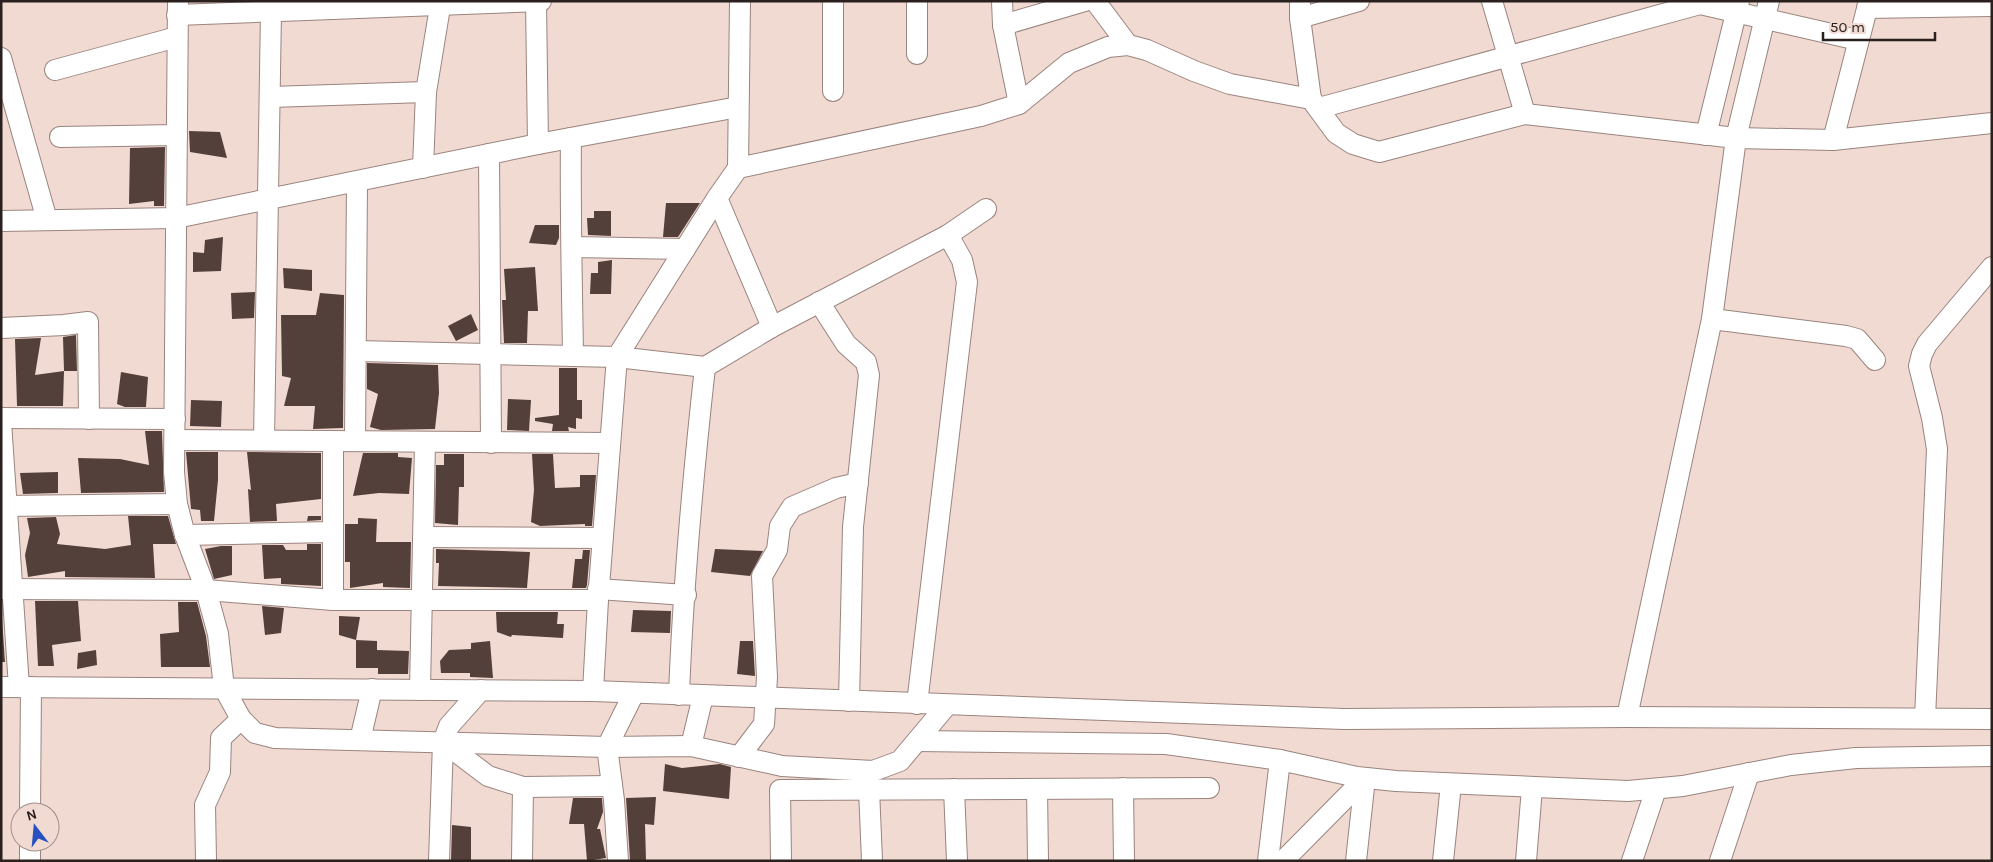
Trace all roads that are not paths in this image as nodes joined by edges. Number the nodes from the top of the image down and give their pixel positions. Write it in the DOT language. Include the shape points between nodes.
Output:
graph roads {
  1 [pos="536,1"];
  2 [pos="541,1"];
  3 [pos="740,1"];
  4 [pos="833,1"];
  5 [pos="917,1"];
  6 [pos="1002,1"];
  7 [pos="1085,1"];
  8 [pos="1095,1"];
  9 [pos="1359,1"];
  10 [pos="1492,1"];
  11 [pos="441,3"];
  12 [pos="1699,3"];
  13 [pos="1868,5"];
  14 [pos="292,6"];
  15 [pos="1992,6"];
  16 [pos="234,7"];
  17 [pos="1738,7"];
  18 [pos="178,8"];
  19 [pos="1300,10"];
  20 [pos="1767,10"];
  21 [pos="271,11"];
  22 [pos="1002,26"];
  23 [pos="177,36"];
  24 [pos="1858,40"];
  25 [pos="1128,45"];
  26 [pos="917,54"];
  27 [pos="1508,56"];
  28 [pos="1,58"];
  29 [pos="55,70"];
  30 [pos="833,91"];
  31 [pos="426,92"];
  32 [pos="270,97"];
  33 [pos="1019,104"];
  34 [pos="1315,104"];
  35 [pos="738,107"];
  36 [pos="1525,114"];
  37 [pos="1992,123"];
  38 [pos="177,135"];
  39 [pos="1706,135"];
  40 [pos="60,137"];
  41 [pos="571,138"];
  42 [pos="1736,138"];
  43 [pos="1833,140"];
  44 [pos="538,144"];
  45 [pos="489,154"];
  46 [pos="424,168"];
  47 [pos="738,168"];
  48 [pos="357,182"];
  49 [pos="717,198"];
  50 [pos="268,201"];
  51 [pos="986,209"];
  52 [pos="176,218"];
  53 [pos="47,220"];
  54 [pos="1,221"];
  55 [pos="948,235"];
  56 [pos="572,247"];
  57 [pos="686,249"];
  58 [pos="1992,267"];
  59 [pos="820,302"];
  60 [pos="1712,319"];
  61 [pos="772,327"];
  62 [pos="1,328"];
  63 [pos="356,351"];
  64 [pos="491,353"];
  65 [pos="572,356"];
  66 [pos="616,357"];
  67 [pos="1875,360"];
  68 [pos="705,367"];
  69 [pos="89,418"];
  70 [pos="175,419"];
  71 [pos="1,420"];
  72 [pos="175,440"];
  73 [pos="264,440"];
  74 [pos="333,441"];
  75 [pos="356,441"];
  76 [pos="425,442"];
  77 [pos="491,442"];
  78 [pos="610,443"];
  79 [pos="858,483"];
  80 [pos="177,504"];
  81 [pos="4,506"];
  82 [pos="333,532"];
  83 [pos="185,535"];
  84 [pos="424,537"];
  85 [pos="602,538"];
  86 [pos="7,589"];
  87 [pos="206,590"];
  88 [pos="598,595"];
  89 [pos="686,595"];
  90 [pos="333,600"];
  91 [pos="423,600"];
  92 [pos="17,687"];
  93 [pos="224,688"];
  94 [pos="372,689"];
  95 [pos="420,690"];
  96 [pos="481,690"];
  97 [pos="593,691"];
  98 [pos="634,693"];
  99 [pos="679,695"];
  100 [pos="703,696"];
  101 [pos="765,698"];
  102 [pos="849,701"];
  103 [pos="918,704"];
  104 [pos="947,705"];
  105 [pos="1627,717"];
  106 [pos="1925,718"];
  107 [pos="1992,718"];
  108 [pos="241,719"];
  109 [pos="360,740"];
  110 [pos="917,741"];
  111 [pos="443,742"];
  112 [pos="691,746"];
  113 [pos="608,747"];
  114 [pos="1992,756"];
  115 [pos="739,757"];
  116 [pos="1280,760"];
  117 [pos="1749,773"];
  118 [pos="1365,778"];
  119 [pos="1451,784"];
  120 [pos="612,786"];
  121 [pos="523,787"];
  122 [pos="1038,788"];
  123 [pos="1124,788"];
  124 [pos="1209,788"];
  125 [pos="1532,788"];
  126 [pos="869,789"];
  127 [pos="954,789"];
  128 [pos="1656,789"];
  129 [pos="29,802"];
  130 [pos="206,861"];
  131 [pos="439,861"];
  132 [pos="522,861"];
  133 [pos="618,861"];
  134 [pos="781,861"];
  135 [pos="872,861"];
  136 [pos="957,861"];
  137 [pos="1038,861"];
  138 [pos="1124,861"];
  139 [pos="1268,861"];
  140 [pos="1283,861"];
  141 [pos="1356,861"];
  142 [pos="1443,861"];
  143 [pos="1526,861"];
  144 [pos="1632,861"];
  145 [pos="1720,861"];
  1 -- 2 [label="street"];
  1 -- 11 [label="street"];
  1 -- 44 [label="street"];
  3 -- 35 [label="street"];
  4 -- 30 [label="street"];
  5 -- 26 [label="street"];
  6 -- 22 [label="street"];
  7 -- 22 [label="street"];
  8 -- 25 [label="street"];
  9 -- 19 [label="street"];
  10 -- 27 [label="street"];
  11 -- 14 [label="street"];
  11 -- 31 [label="street"];
  12 -- 17 [label="street"];
  12 -- 27 [label="street"];
  13 -- 15 [label="street"];
  13 -- 24 [label="street"];
  14 -- 21 [label="street"];
  16 -- 18 [label="street"];
  16 -- 21 [label="street"];
  17 -- 20 [label="street"];
  17 -- 39 [label="street"];
  18 -- 23 [label="street"];
  19 -- 34 [label="street"];
  20 -- 24 [label="street"];
  20 -- 42 [label="street"];
  21 -- 32 [label="street"];
  22 -- 33 [label="street"];
  23 -- 29 [label="street"];
  23 -- 38 [label="street"];
  24 -- 43 [label="street"];
  25 -- 33 [label="street" via="1108,47 1069,63"];
  25 -- 34 [label="street" via="1230,84"];
  27 -- 34 [label="street"];
  27 -- 36 [label="street"];
  28 -- 53 [label="street"];
  31 -- 32 [label="street"];
  31 -- 46 [label="street"];
  32 -- 50 [label="street"];
  33 -- 47 [label="street" via="981,116"];
  34 -- 36 [label="street" via="1336,133 1353,144 1379,152"];
  35 -- 41 [label="street"];
  35 -- 47 [label="street"];
  36 -- 39 [label="street"];
  37 -- 43 [label="street"];
  38 -- 40 [label="street"];
  38 -- 52 [label="street"];
  39 -- 42 [label="street"];
  41 -- 44 [label="street"];
  41 -- 56 [label="street"];
  42 -- 43 [label="street"];
  42 -- 60 [label="street"];
  44 -- 45 [label="street"];
  45 -- 46 [label="street"];
  45 -- 64 [label="street"];
  46 -- 48 [label="street"];
  47 -- 49 [label="street"];
  48 -- 50 [label="street"];
  48 -- 63 [label="street"];
  49 -- 57 [label="street"];
  49 -- 61 [label="street"];
  50 -- 52 [label="street"];
  50 -- 73 [label="street"];
  51 -- 55 [label="street"];
  52 -- 53 [label="street"];
  52 -- 70 [label="street"];
  53 -- 54 [label="street"];
  55 -- 59 [label="street"];
  55 -- 103 [label="street" via="962,260 966,282"];
  56 -- 57 [label="street"];
  56 -- 65 [label="street"];
  57 -- 66 [label="street"];
  58 -- 106 [label="street" via="1927,344 1919,366 1937,449"];
  59 -- 61 [label="street"];
  59 -- 79 [label="street" via="846,344 866,362 869,375"];
  60 -- 67 [label="street" via="1846,336 1857,339"];
  60 -- 105 [label="street"];
  61 -- 68 [label="street"];
  62 -- 69 [label="street" via="88,322"];
  63 -- 64 [label="street"];
  63 -- 75 [label="street"];
  64 -- 65 [label="street"];
  64 -- 77 [label="street"];
  65 -- 66 [label="street"];
  66 -- 68 [label="street"];
  66 -- 78 [label="street"];
  68 -- 89 [label="street"];
  69 -- 70 [label="street"];
  69 -- 71 [label="street"];
  70 -- 72 [label="street"];
  71 -- 81 [label="street"];
  72 -- 73 [label="street"];
  72 -- 80 [label="street"];
  73 -- 74 [label="street"];
  74 -- 75 [label="street"];
  74 -- 82 [label="street"];
  75 -- 76 [label="street"];
  76 -- 77 [label="street"];
  76 -- 84 [label="street"];
  77 -- 78 [label="street"];
  78 -- 85 [label="street"];
  79 -- 101 [label="street" via="836,488 792,507 780,526 777,550 762,576 767,677"];
  79 -- 102 [label="street" via="853,527"];
  80 -- 81 [label="street"];
  80 -- 83 [label="street"];
  81 -- 86 [label="street"];
  82 -- 83 [label="street"];
  82 -- 90 [label="street"];
  83 -- 87 [label="street"];
  84 -- 85 [label="street"];
  84 -- 91 [label="street"];
  85 -- 88 [label="street"];
  86 -- 87 [label="street"];
  86 -- 92 [label="street"];
  87 -- 90 [label="street"];
  87 -- 93 [label="street" via="218,634"];
  88 -- 89 [label="street"];
  88 -- 91 [label="street"];
  88 -- 97 [label="street"];
  89 -- 99 [label="street"];
  90 -- 91 [label="street"];
  91 -- 95 [label="street"];
  92 -- 93 [label="street"];
  92 -- 129 [label="street"];
  93 -- 94 [label="street"];
  93 -- 108 [label="street"];
  94 -- 95 [label="street"];
  94 -- 109 [label="street"];
  95 -- 96 [label="street"];
  96 -- 97 [label="street"];
  96 -- 111 [label="street" via="449,726"];
  97 -- 98 [label="street"];
  98 -- 99 [label="street"];
  98 -- 113 [label="street"];
  99 -- 100 [label="street"];
  100 -- 101 [label="street"];
  100 -- 112 [label="street"];
  101 -- 102 [label="street"];
  101 -- 115 [label="street" via="764,724"];
  102 -- 103 [label="street"];
  103 -- 104 [label="street"];
  104 -- 105 [label="street" via="1344,719"];
  104 -- 110 [label="street"];
  105 -- 106 [label="street"];
  106 -- 107 [label="street"];
  108 -- 109 [label="street" via="255,733 275,738"];
  108 -- 130 [label="street" via="221,738 220,772 205,804"];
  109 -- 111 [label="street"];
  110 -- 115 [label="street" via="900,762 873,771 782,766"];
  110 -- 116 [label="street" via="1166,744"];
  111 -- 113 [label="street"];
  111 -- 121 [label="street" via="488,776"];
  111 -- 131 [label="street"];
  112 -- 113 [label="street"];
  112 -- 115 [label="street"];
  113 -- 120 [label="street"];
  114 -- 117 [label="street" via="1856,758"];
  116 -- 118 [label="street"];
  116 -- 139 [label="street"];
  117 -- 128 [label="street"];
  117 -- 145 [label="street"];
  118 -- 119 [label="street"];
  118 -- 140 [label="street"];
  118 -- 141 [label="street"];
  119 -- 125 [label="street"];
  119 -- 142 [label="street"];
  120 -- 121 [label="street"];
  120 -- 133 [label="street"];
  121 -- 132 [label="street"];
  122 -- 123 [label="street"];
  122 -- 127 [label="street"];
  122 -- 137 [label="street"];
  123 -- 124 [label="street"];
  123 -- 138 [label="street"];
  125 -- 128 [label="street"];
  125 -- 143 [label="street"];
  126 -- 127 [label="street"];
  126 -- 134 [label="street" via="780,790"];
  126 -- 135 [label="street"];
  127 -- 136 [label="street"];
  128 -- 144 [label="street"];
}
